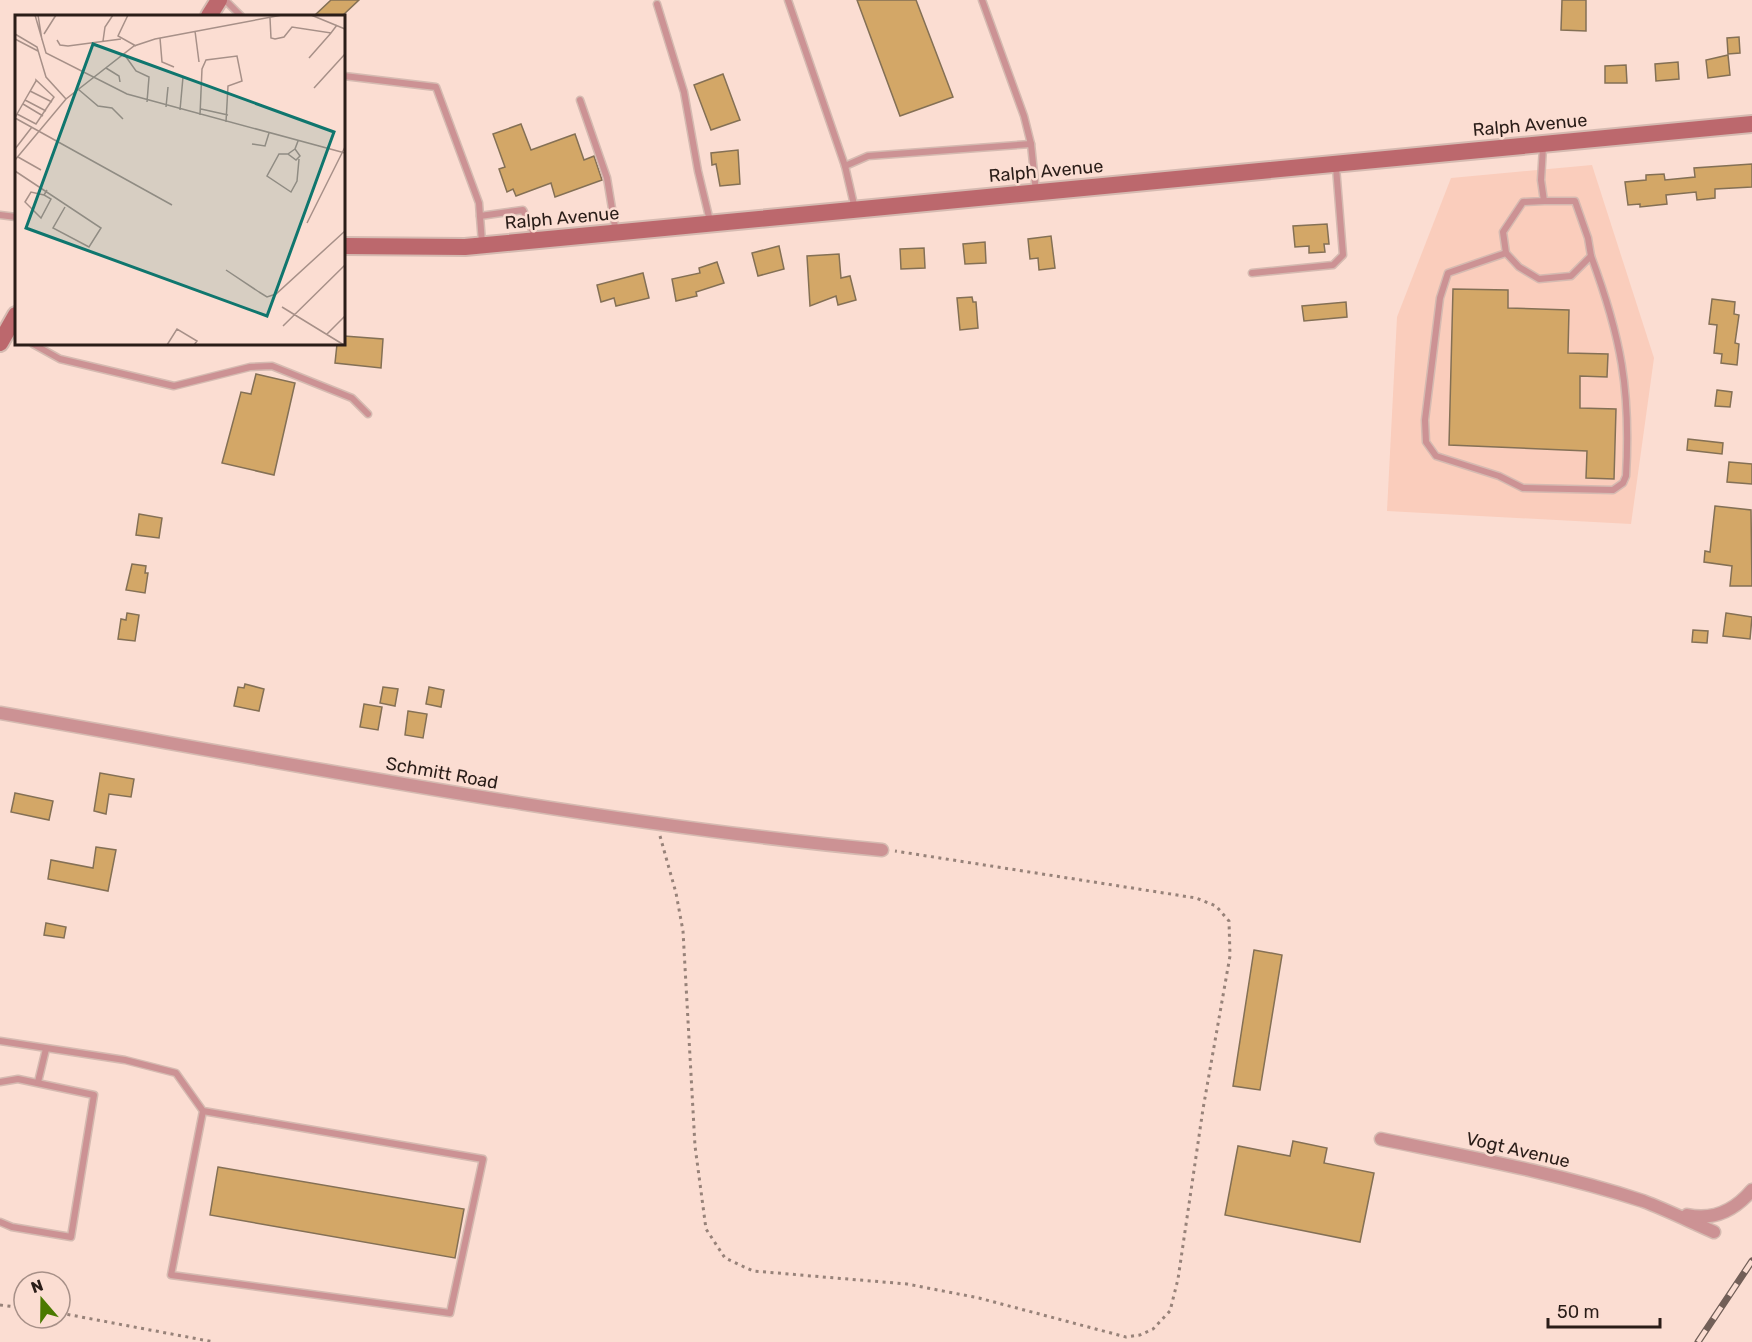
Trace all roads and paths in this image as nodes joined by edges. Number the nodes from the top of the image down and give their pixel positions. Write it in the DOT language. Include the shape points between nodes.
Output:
graph roads {
  1 [pos="219,0"];
  2 [pos="225,0"];
  3 [pos="788,0"];
  4 [pos="982,0"];
  5 [pos="657,4"];
  6 [pos="210,15"];
  7 [pos="240,15"];
  8 [pos="345,76"];
  9 [pos="580,100"];
  10 [pos="1752,124"];
  11 [pos="1544,143"];
  12 [pos="1031,144"];
  13 [pos="1335,163"];
  14 [pos="845,166"];
  15 [pos="1036,192"];
  16 [pos="1544,201"];
  17 [pos="855,210"];
  18 [pos="0,215"];
  19 [pos="480,216"];
  20 [pos="15,217"];
  21 [pos="711,224"];
  22 [pos="616,233"];
  23 [pos="537,240"];
  24 [pos="482,245"];
  25 [pos="345,246"];
  26 [pos="1506,253"];
  27 [pos="1591,256"];
  28 [pos="1252,273"];
  29 [pos="35,345"];
  30 [pos="368,414"];
  31 [pos="0,712"];
  32 [pos="657,823"];
  33 [pos="882,849"];
  34 [pos="0,1041"];
  35 [pos="46,1049"];
  36 [pos="0,1082"];
  37 [pos="38,1082"];
  38 [pos="203,1111"];
  39 [pos="1381,1139"];
  40 [pos="1752,1190"];
  41 [pos="1645,1202"];
  42 [pos="0,1222"];
  43 [pos="1714,1232"];
  44 [pos="72,1315"];
  45 [pos="214,1342"];
  1 -- 6 [label="street"];
  2 -- 7 [label="lane"];
  3 -- 14 [label="lane"];
  4 -- 12 [label="lane"];
  5 -- 21 [label="lane" via="684,92"];
  8 -- 19 [label="lane" via="436,87 479,203"];
  9 -- 22 [label="lane" via="607,178"];
  10 -- 11 [label="street, Ralph Avenue"];
  11 -- 13 [label="street, Ralph Avenue"];
  11 -- 16 [label="lane"];
  12 -- 14 [label="lane" via="868,156"];
  12 -- 15 [label="lane"];
  13 -- 15 [label="street, Ralph Avenue"];
  13 -- 28 [label="lane" via="1342,255 1333,265"];
  14 -- 17 [label="lane"];
  15 -- 17 [label="street, Ralph Avenue"];
  16 -- 26 [label="lane" via="1523,202 1503,232"];
  16 -- 27 [label="lane" via="1575,201"];
  17 -- 21 [label="street, Ralph Avenue"];
  18 -- 20 [label="lane"];
  19 -- 23 [label="lane" via="523,210"];
  19 -- 24 [label="lane"];
  21 -- 22 [label="street, Ralph Avenue"];
  22 -- 23 [label="street, Ralph Avenue"];
  23 -- 24 [label="street, Ralph Avenue"];
  24 -- 25 [label="street, Ralph Avenue" via="427,249"];
  26 -- 27 [label="lane" via="1539,279 1571,276"];
  26 -- 27 [label="lane" via="1448,273 1440,298 1425,420 1426,442 1436,456 1523,488 1613,490 1626,476 1628,405 1611,312"];
  29 -- 30 [label="lane" via="60,359 174,386 250,367 272,366 352,398"];
  31 -- 32 [label="street, Schmitt Road" via="488,800"];
  32 -- 33 [label="street, Schmitt Road"];
  32 -- 33 [label="path" via="683,931 695,1146 706,1229 725,1258 753,1271 906,1284 979,1298 1126,1336 1154,1329 1170,1311 1178,1278 1230,956 1229,921 1216,906 1196,898"];
  34 -- 35 [label="lane"];
  35 -- 37 [label="lane"];
  35 -- 38 [label="lane" via="125,1060 176,1073"];
  36 -- 37 [label="lane"];
  37 -- 42 [label="lane" via="94,1095 71,1237"];
  38 -- 38 [label="lane" via="171,1275 450,1313 483,1159"];
  39 -- 41 [label="street, Vogt Avenue" via="1549,1174"];
  40 -- 41 [label="street, Vogt Avenue" via="1731,1210 1708,1216 1682,1214"];
  41 -- 43 [label="street, Vogt Avenue"];
  44 -- 45 [label="path"];
}
